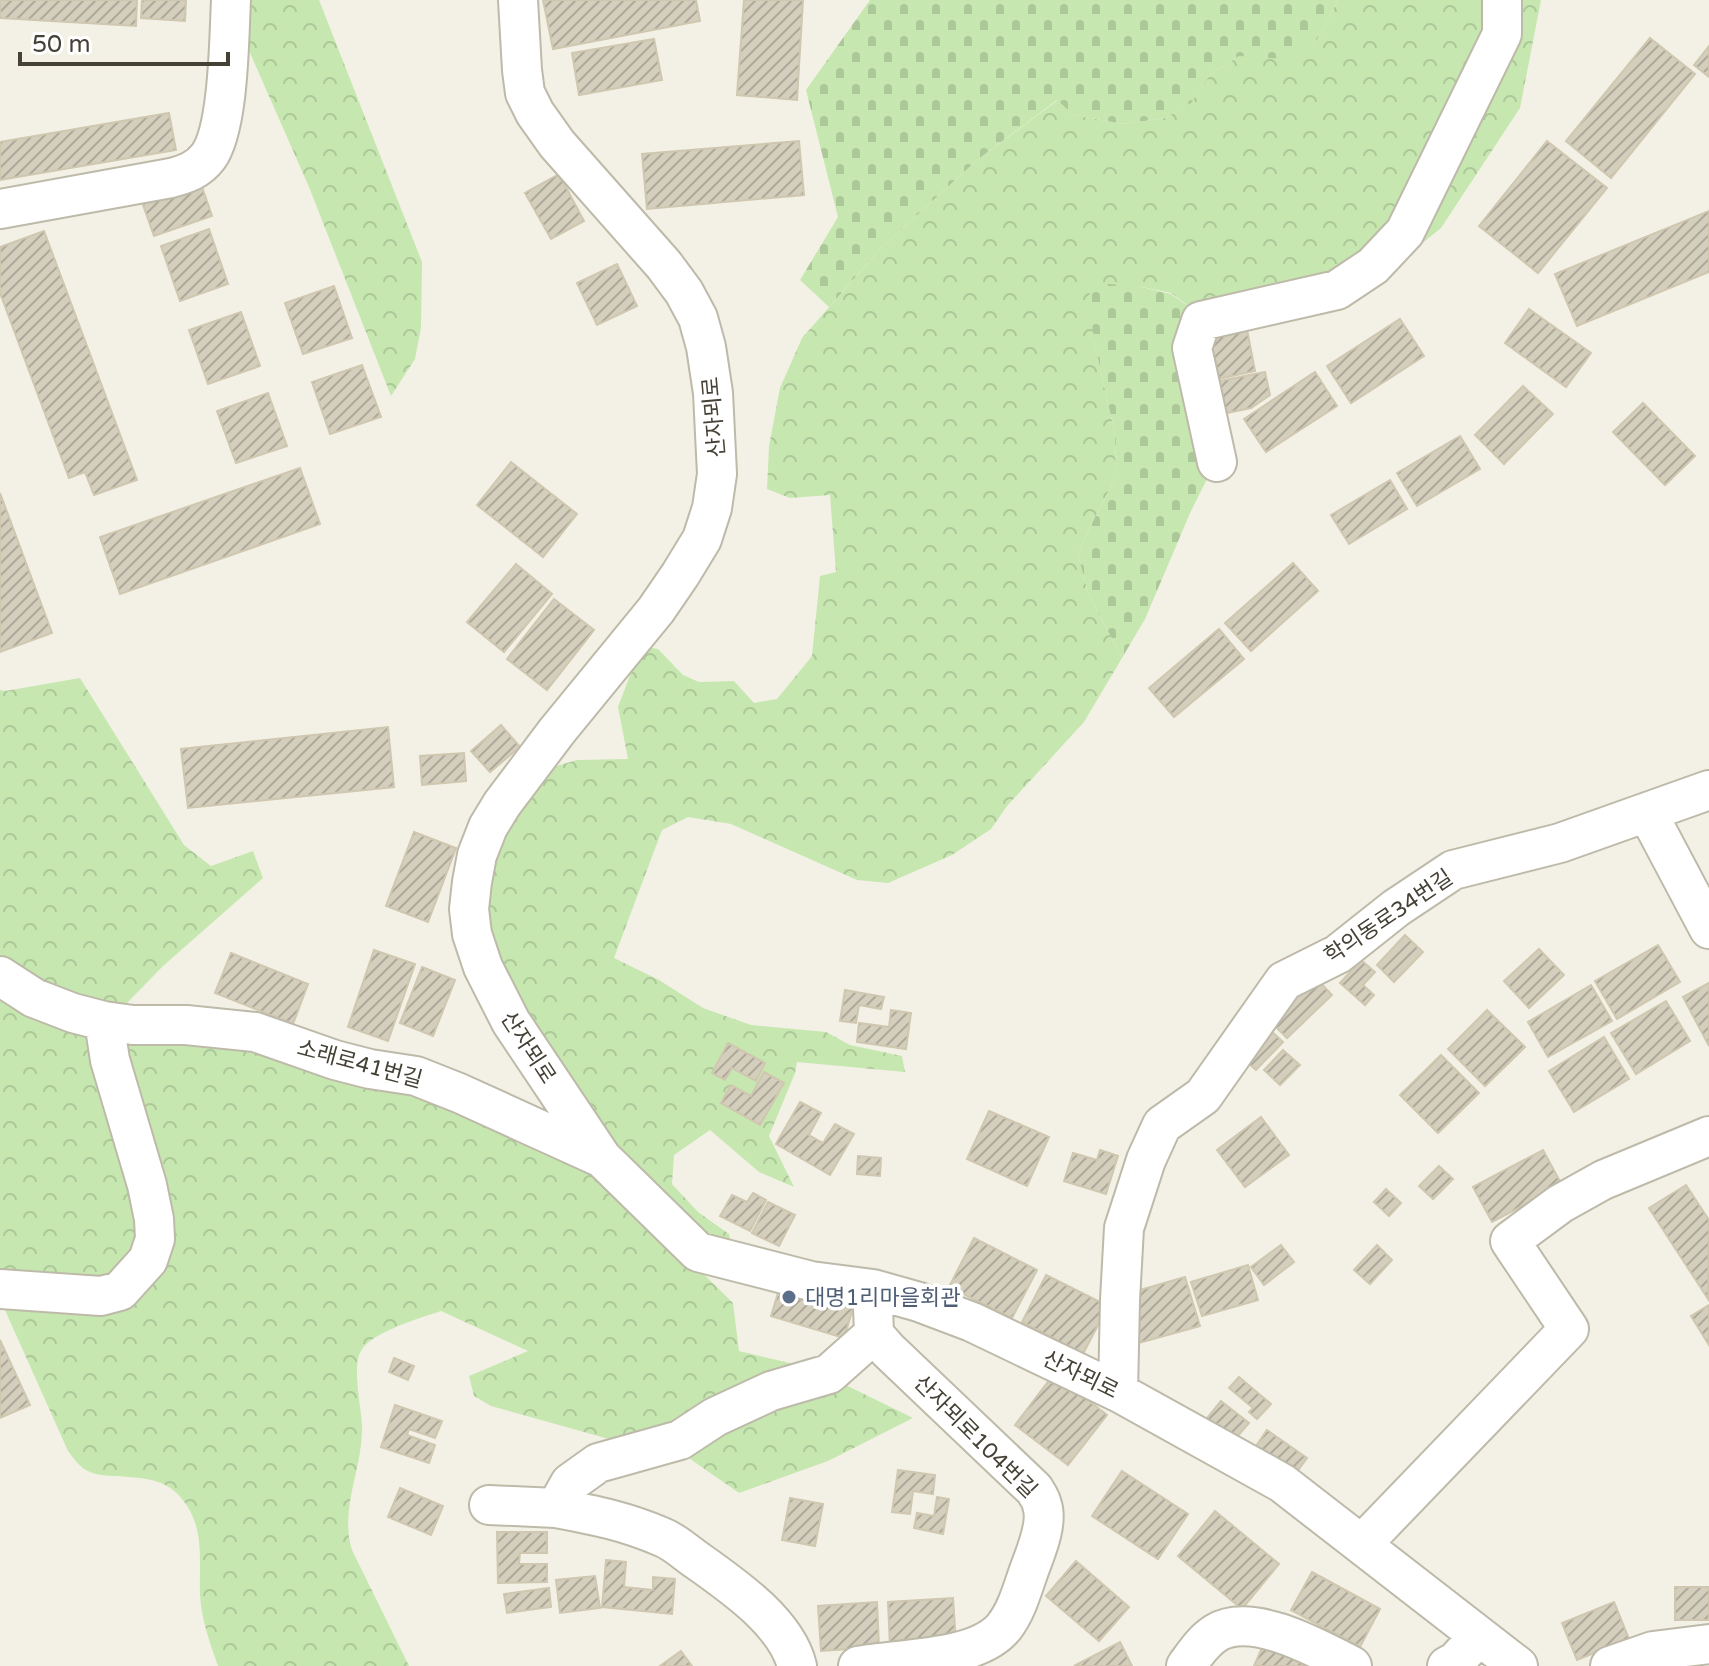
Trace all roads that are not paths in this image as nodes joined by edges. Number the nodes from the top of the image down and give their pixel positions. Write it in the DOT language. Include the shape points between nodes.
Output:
graph roads {
  1 [pos="231,0"];
  2 [pos="518,0"];
  3 [pos="1502,0"];
  4 [pos="0,209"];
  5 [pos="1217,462"];
  6 [pos="1709,790"];
  7 [pos="1647,812"];
  8 [pos="1709,929"];
  9 [pos="0,976"];
  10 [pos="104,1021"];
  11 [pos="1709,1136"];
  12 [pos="602,1158"];
  13 [pos="0,1289"];
  14 [pos="873,1289"];
  15 [pos="874,1334"];
  16 [pos="1118,1392"];
  17 [pos="489,1505"];
  18 [pos="556,1508"];
  19 [pos="1362,1544"];
  20 [pos="1479,1636"];
  21 [pos="1709,1644"];
  22 [pos="797,1666"];
  23 [pos="858,1666"];
  24 [pos="1186,1666"];
  25 [pos="1352,1666"];
  26 [pos="1447,1666"];
  27 [pos="1518,1666"];
  28 [pos="1610,1666"];
  1 -- 4 [label="street" via="220,132 200,166 171,178"];
  2 -- 12 [label="street, 산자뫼로" via="525,93 557,144 684,292 706,347 714,405 717,474 702,539 656,610 502,804 477,855 472,882 472,934 495,993"];
  3 -- 5 [label="street" via="1502,34 1405,232 1373,266 1337,290 1201,321 1192,348"];
  6 -- 7 [label="street, 학의동로34번길"];
  7 -- 8 [label="street"];
  7 -- 16 [label="street, 학의동로34번길" via="1560,843 1453,870 1338,954 1284,981 1203,1096 1162,1125 1146,1160 1124,1228"];
  9 -- 10 [label="street, 소래로41번길" via="34,998"];
  10 -- 12 [label="street, 소래로41번길" via="255,1032 335,1060 416,1076"];
  10 -- 13 [label="street" via="154,1219 148,1260 120,1291 101,1296"];
  11 -- 19 [label="street" via="1603,1180 1510,1241 1569,1329"];
  12 -- 14 [label="street, 산자뫼로" via="698,1252 811,1281"];
  14 -- 15 [label="street"];
  14 -- 16 [label="street, 산자뫼로" via="972,1322"];
  15 -- 18 [label="street" via="829,1374 771,1391 680,1440 598,1463 570,1483"];
  15 -- 23 [label="street, 산자뫼로104번길" via="1034,1489 1044,1514 1035,1556 1002,1629 964,1651"];
  16 -- 19 [label="street, 산자뫼로" via="1282,1483"];
  17 -- 18 [label="street"];
  18 -- 22 [label="street" via="613,1518 666,1538 732,1585 772,1623"];
  19 -- 20 [label="street, 산자뫼로"];
  20 -- 26 [label="street"];
  20 -- 27 [label="street, 산자뫼로"];
  21 -- 28 [label="street" via="1653,1651"];
  24 -- 25 [label="street" via="1217,1632 1233,1627 1274,1631"];
}
